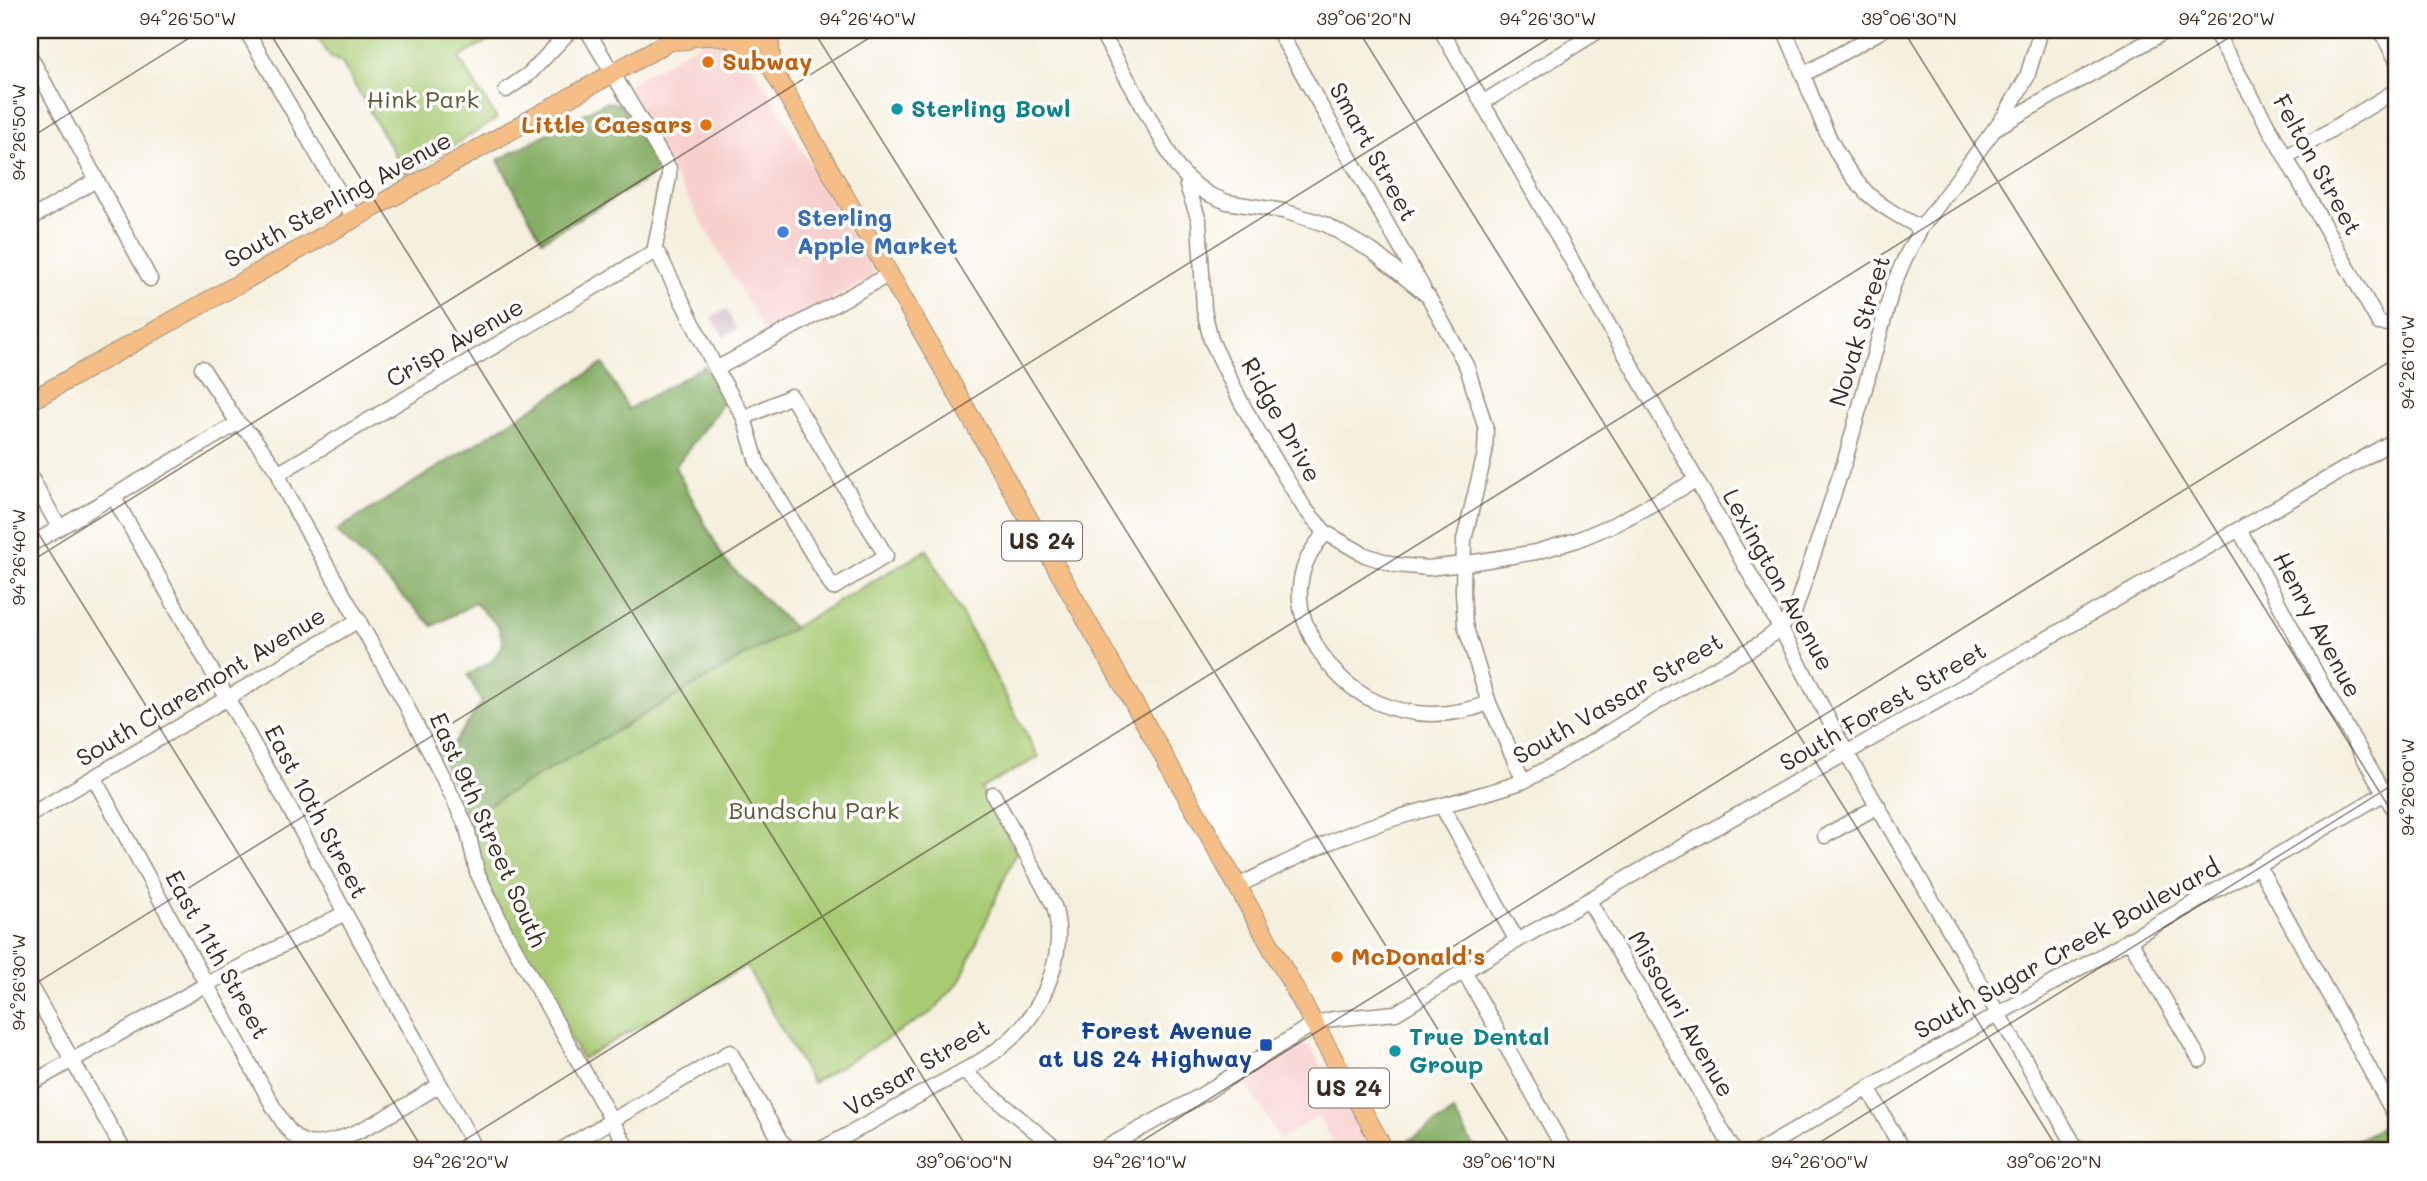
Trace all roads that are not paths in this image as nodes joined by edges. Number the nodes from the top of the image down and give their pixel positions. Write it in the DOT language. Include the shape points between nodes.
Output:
graph roads {
  1 [pos="246,30"];
  2 [pos="571,30"];
  3 [pos="587,30"];
  4 [pos="750,30"];
  5 [pos="769,30"];
  6 [pos="1100,30"];
  7 [pos="1278,30"];
  8 [pos="1441,30"];
  9 [pos="1600,30"];
  10 [pos="1784,30"];
  11 [pos="1883,30"];
  12 [pos="2041,30"];
  13 [pos="2168,30"];
  14 [pos="2214,30"];
  15 [pos="2380,30"];
  16 [pos="687,34"];
  17 [pos="30,56"];
  18 [pos="2397,61"];
  19 [pos="769,62"];
  20 [pos="611,74"];
  21 [pos="1803,75"];
  22 [pos="506,90"];
  23 [pos="2397,90"];
  24 [pos="1482,103"];
  25 [pos="1996,127"];
  26 [pos="2286,157"];
  27 [pos="96,180"];
  28 [pos="1191,182"];
  29 [pos="30,219"];
  30 [pos="355,220"];
  31 [pos="1921,228"];
  32 [pos="654,252"];
  33 [pos="890,274"];
  34 [pos="150,279"];
  35 [pos="1428,296"];
  36 [pos="2397,320"];
  37 [pos="202,368"];
  38 [pos="716,369"];
  39 [pos="30,401"];
  40 [pos="744,418"];
  41 [pos="237,423"];
  42 [pos="2397,439"];
  43 [pos="279,473"];
  44 [pos="30,476"];
  45 [pos="1695,481"];
  46 [pos="113,496"];
  47 [pos="59,527"];
  48 [pos="2239,529"];
  49 [pos="1326,533"];
  50 [pos="30,545"];
  51 [pos="1463,564"];
  52 [pos="359,620"];
  53 [pos="1781,629"];
  54 [pos="228,698"];
  55 [pos="1489,703"];
  56 [pos="1847,754"];
  57 [pos="94,778"];
  58 [pos="1524,781"];
  59 [pos="2391,790"];
  60 [pos="993,794"];
  61 [pos="1442,806"];
  62 [pos="1878,806"];
  63 [pos="30,815"];
  64 [pos="2397,816"];
  65 [pos="1825,836"];
  66 [pos="2259,867"];
  67 [pos="1237,886"];
  68 [pos="1589,901"];
  69 [pos="345,913"];
  70 [pos="2129,939"];
  71 [pos="1517,941"];
  72 [pos="1464,971"];
  73 [pos="207,984"];
  74 [pos="30,986"];
  75 [pos="1997,1013"];
  76 [pos="1313,1024"];
  77 [pos="71,1060"];
  78 [pos="2200,1060"];
  79 [pos="963,1071"];
  80 [pos="30,1084"];
  81 [pos="440,1085"];
  82 [pos="1868,1088"];
  83 [pos="2393,1112"];
  84 [pos="612,1120"];
  85 [pos="124,1151"];
  86 [pos="477,1151"];
  87 [pos="559,1151"];
  88 [pos="629,1151"];
  89 [pos="796,1151"];
  90 [pos="817,1151"];
  91 [pos="1059,1151"];
  92 [pos="1100,1151"];
  93 [pos="1385,1151"];
  94 [pos="1565,1151"];
  95 [pos="1734,1151"];
  96 [pos="1759,1151"];
  97 [pos="1903,1151"];
  98 [pos="2078,1151"];
  1 -- 30 [label="street"];
  2 -- 22 [label="street" via="529,74"];
  3 -- 20 [label="street"];
  4 -- 19 [label="main road, US 24"];
  5 -- 19 [label="main road"];
  6 -- 28 [label="street" via="1177,167"];
  7 -- 35 [label="street, Smart Street"];
  8 -- 24 [label="street, Lexington Avenue"];
  9 -- 24 [label="street"];
  10 -- 21 [label="street"];
  11 -- 21 [label="street"];
  12 -- 25 [label="street, Novak Street" via="2027,77"];
  13 -- 25 [label="street"];
  14 -- 26 [label="street, Felton Street"];
  15 -- 18 [label="street"];
  16 -- 19 [label="main road" via="727,37"];
  16 -- 20 [label="main road, South Sterling Avenue"];
  17 -- 27 [label="street"];
  19 -- 33 [label="main road, US 24"];
  20 -- 30 [label="main road, South Sterling Avenue"];
  20 -- 32 [label="street" via="669,168"];
  21 -- 31 [label="street" via="1846,167 1892,213"];
  23 -- 26 [label="street"];
  24 -- 45 [label="street, Lexington Avenue"];
  25 -- 31 [label="street, Novak Street"];
  26 -- 36 [label="street, Felton Street" via="2379,323"];
  27 -- 29 [label="street"];
  27 -- 34 [label="street"];
  28 -- 35 [label="street" via="1227,202 1325,224 1372,251"];
  28 -- 49 [label="street, Ridge Drive" via="1187,187 1199,220 1204,310 1211,340 1284,475"];
  30 -- 39 [label="main road, South Sterling Avenue"];
  31 -- 53 [label="street, Novak Street" via="1893,286 1846,457 1794,613"];
  32 -- 38 [label="street"];
  32 -- 43 [label="street, Crisp Avenue"];
  33 -- 38 [label="street"];
  33 -- 67 [label="main road, US 24"];
  35 -- 51 [label="street, Smart Street" via="1467,367 1486,429"];
  37 -- 41 [label="street, East 9th Street South"];
  38 -- 40 [label="street"];
  40 -- 40 [label="street" via="792,396 886,556 833,588 757,462"];
  41 -- 43 [label="street, East 9th Street South"];
  41 -- 46 [label="street"];
  42 -- 48 [label="street, South Forest Street"];
  43 -- 52 [label="street, East 9th Street South"];
  44 -- 47 [label="street"];
  45 -- 51 [label="street, Ridge Drive" via="1577,540"];
  45 -- 53 [label="street, Lexington Avenue"];
  46 -- 47 [label="street"];
  46 -- 54 [label="street, East 10th Street"];
  47 -- 50 [label="street"];
  48 -- 56 [label="street, South Forest Street"];
  48 -- 59 [label="street, Henry Avenue" via="2325,690"];
  49 -- 51 [label="street, Ridge Drive" via="1365,555 1396,565"];
  49 -- 55 [label="street" via="1307,560 1299,594 1311,638 1337,676 1368,698 1411,712 1446,715"];
  51 -- 55 [label="street, Smart Street" via="1465,625"];
  52 -- 54 [label="street, South Claremont Avenue"];
  52 -- 84 [label="street, East 9th Street South" via="454,800 467,828 477,872 505,930"];
  53 -- 56 [label="street, Lexington Avenue"];
  53 -- 58 [label="street, South Vassar Street"];
  54 -- 57 [label="street, South Claremont Avenue"];
  54 -- 69 [label="street, East 10th Street"];
  55 -- 58 [label="street, Smart Street"];
  56 -- 62 [label="street, Lexington Avenue"];
  56 -- 68 [label="street, South Forest Street"];
  57 -- 63 [label="street, South Claremont Avenue"];
  57 -- 73 [label="street, East 11th Street"];
  58 -- 61 [label="street, South Vassar Street"];
  59 -- 64 [label="street, Henry Avenue"];
  59 -- 66 [label="street, South Sugar Creek Boulevard"];
  60 -- 79 [label="street, Vassar Street" via="1055,906 1060,934 1048,984 1030,1017 1001,1047"];
  61 -- 67 [label="street, South Vassar Street" via="1343,836"];
  61 -- 71 [label="street"];
  62 -- 65 [label="street"];
  62 -- 75 [label="street, Lexington Avenue"];
  66 -- 70 [label="street, South Sugar Creek Boulevard"];
  66 -- 83 [label="street"];
  67 -- 76 [label="main road, US 24"];
  68 -- 71 [label="street, South Forest Street"];
  68 -- 95 [label="street, Missouri Avenue"];
  69 -- 73 [label="street"];
  69 -- 81 [label="street, East 10th Street"];
  70 -- 75 [label="street, South Sugar Creek Boulevard"];
  70 -- 78 [label="street"];
  71 -- 72 [label="street, South Forest Street"];
  72 -- 76 [label="street, South Forest Street" via="1393,1014"];
  72 -- 94 [label="street"];
  73 -- 77 [label="street"];
  73 -- 81 [label="street, East 11th Street" via="274,1108 302,1141 322,1143 351,1135"];
  74 -- 77 [label="street"];
  75 -- 82 [label="street, South Sugar Creek Boulevard"];
  75 -- 98 [label="street, Lexington Avenue"];
  76 -- 92 [label="street" via="1200,1096"];
  76 -- 93 [label="main road, US 24"];
  77 -- 80 [label="street"];
  77 -- 85 [label="street"];
  79 -- 90 [label="street, Vassar Street"];
  79 -- 91 [label="street"];
  81 -- 86 [label="street, East 10th Street"];
  82 -- 96 [label="street, South Sugar Creek Boulevard"];
  82 -- 97 [label="street"];
  84 -- 87 [label="street"];
  84 -- 88 [label="street, East 9th Street South"];
  84 -- 89 [label="street" via="730,1052 780,1140"];
}
